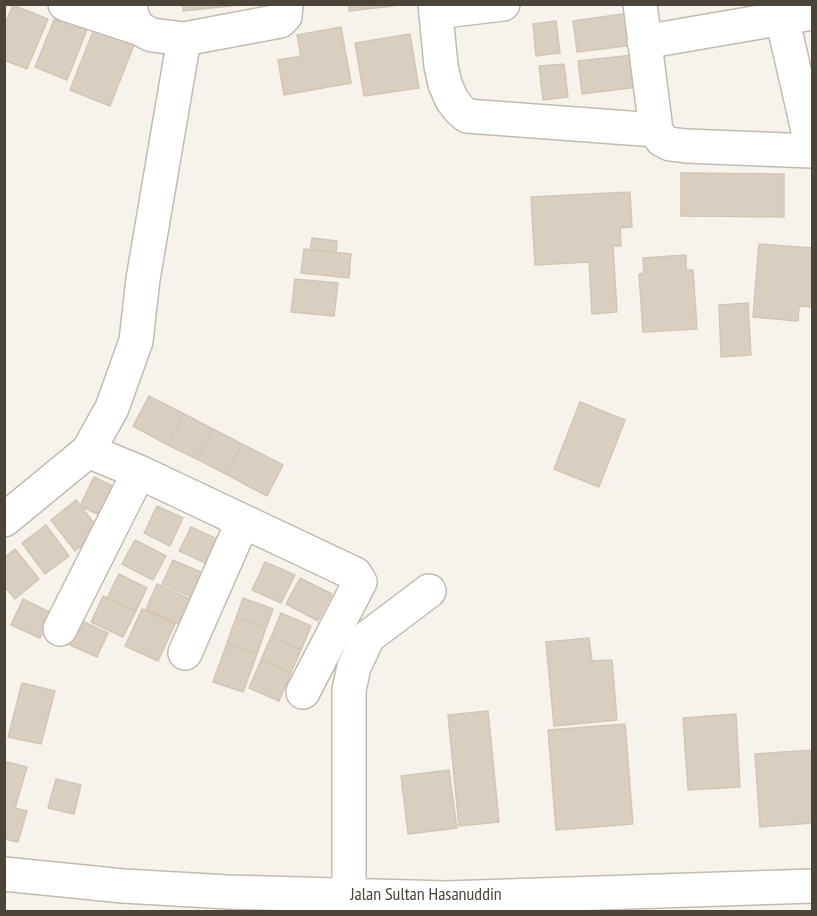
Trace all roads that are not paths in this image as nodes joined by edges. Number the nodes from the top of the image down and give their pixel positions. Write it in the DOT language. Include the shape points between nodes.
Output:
graph roads {
  1 [pos="65,4"];
  2 [pos="286,4"];
  3 [pos="503,4"];
  4 [pos="640,4"];
  5 [pos="436,8"];
  6 [pos="791,12"];
  7 [pos="134,16"];
  8 [pos="183,39"];
  9 [pos="644,42"];
  10 [pos="656,130"];
  11 [pos="813,150"];
  12 [pos="88,451"];
  13 [pos="139,472"];
  14 [pos="4,520"];
  15 [pos="243,521"];
  16 [pos="429,591"];
  17 [pos="60,629"];
  18 [pos="185,653"];
  19 [pos="303,692"];
  20 [pos="4,874"];
  21 [pos="813,886"];
  22 [pos="349,895"];
  23 [pos="124,899"];
  24 [pos="595,902"];
  25 [pos="448,905"];
  1 -- 7 [label="street"];
  2 -- 8 [label="street" via="285,16 280,21"];
  3 -- 5 [label="street"];
  4 -- 9 [label="street"];
  5 -- 10 [label="street" via="445,84 452,100 467,116"];
  6 -- 9 [label="street"];
  6 -- 11 [label="street"];
  7 -- 8 [label="street" via="152,35"];
  8 -- 12 [label="street" via="136,340 112,408"];
  9 -- 10 [label="street"];
  10 -- 11 [label="street" via="658,137 670,144"];
  12 -- 13 [label="street"];
  12 -- 14 [label="street"];
  13 -- 15 [label="street"];
  13 -- 17 [label="street"];
  15 -- 18 [label="street"];
  15 -- 19 [label="street" via="355,574 360,582"];
  16 -- 22 [label="street" via="368,637 354,667 349,690"];
  20 -- 23 [label="street, Jalan Sultan Hasanuddin"];
  21 -- 24 [label="street, Jalan Sultan Hasanuddin"];
  22 -- 23 [label="street, Jalan Sultan Hasanuddin" via="228,892"];
  22 -- 25 [label="street, Jalan Sultan Hasanuddin"];
  24 -- 25 [label="street, Jalan Sultan Hasanuddin"];
}
